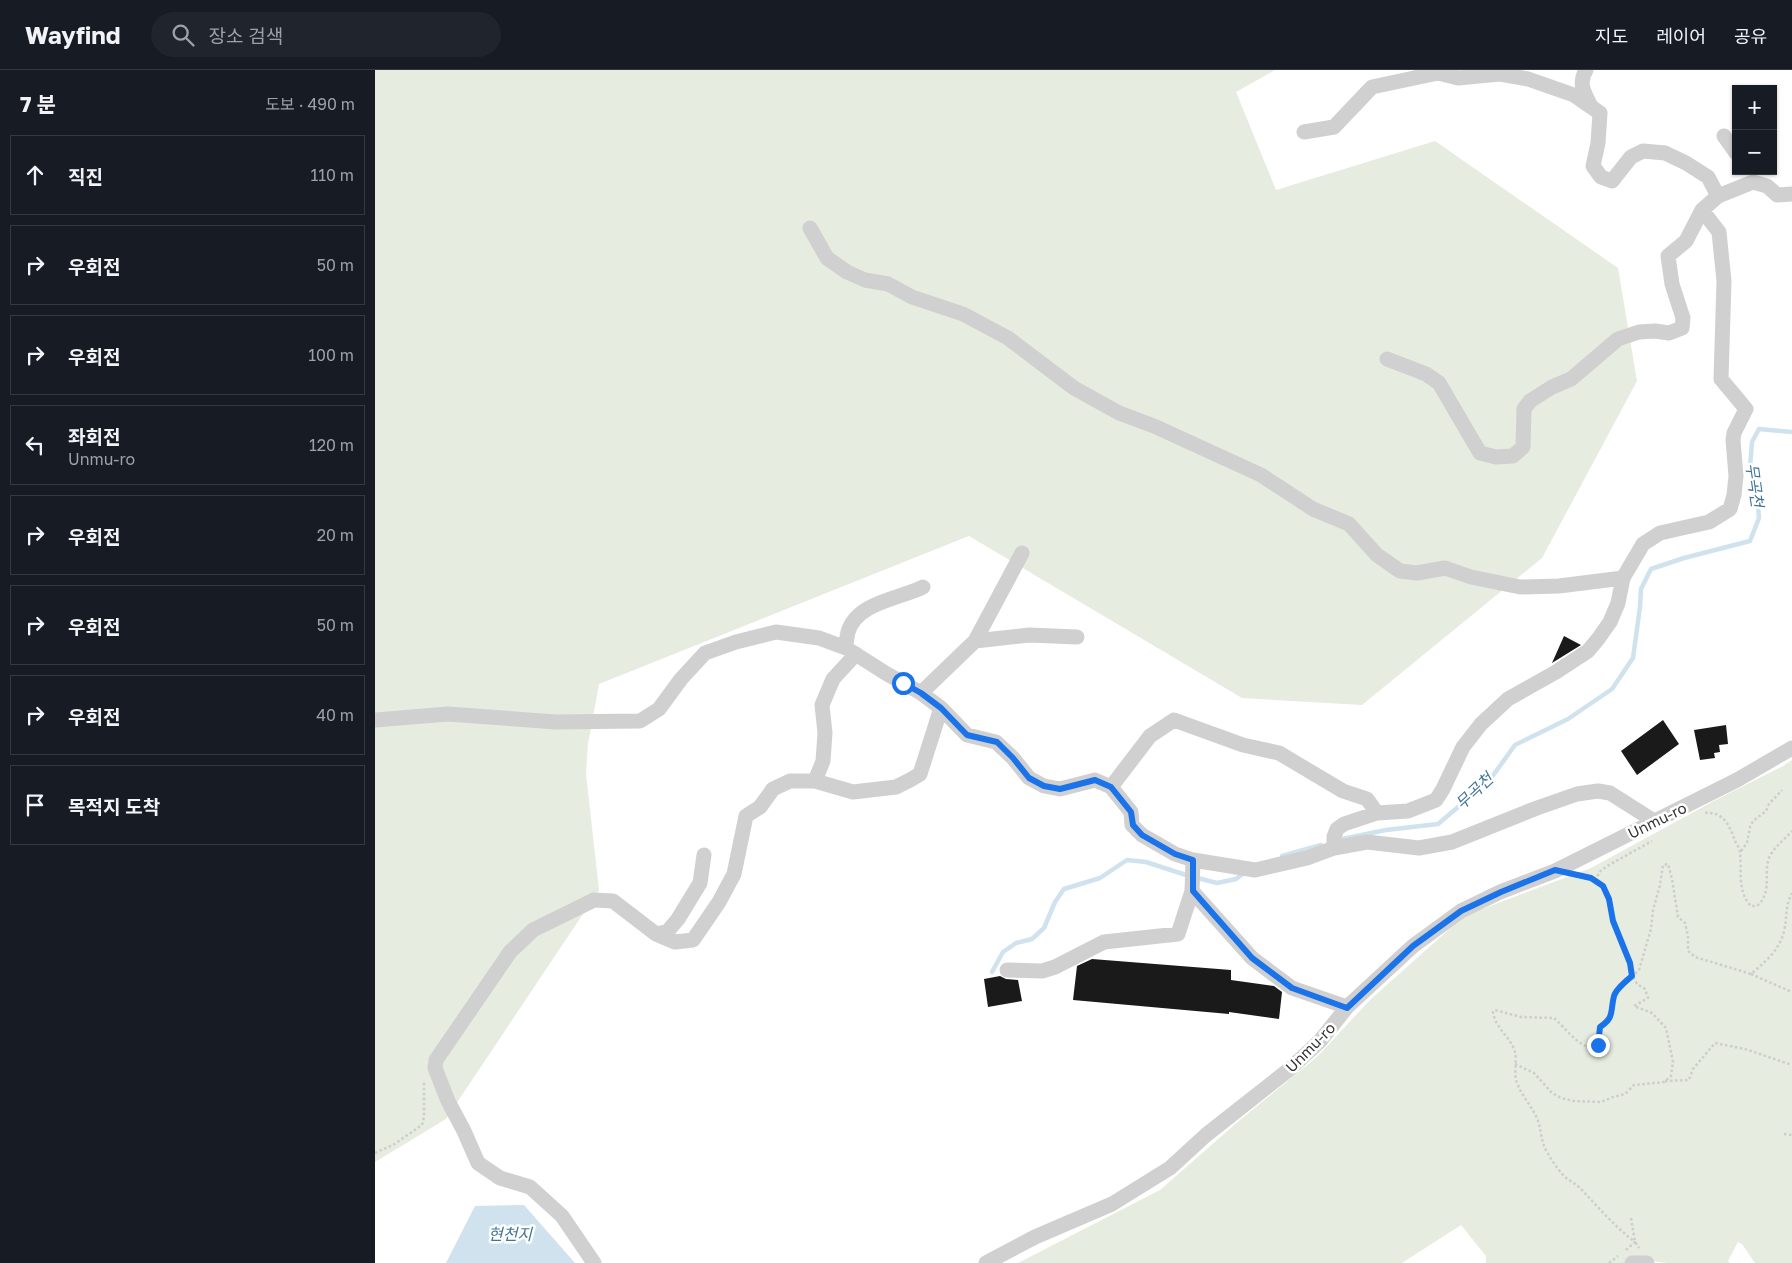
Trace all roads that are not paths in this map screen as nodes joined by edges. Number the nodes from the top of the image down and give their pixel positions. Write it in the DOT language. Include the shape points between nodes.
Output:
graph roads {
  1 [pos="1586,70"];
  2 [pos="1592,107"];
  3 [pos="1304,132"];
  4 [pos="1724,136"];
  5 [pos="1732,147"];
  6 [pos="1750,177"];
  7 [pos="1792,194"];
  8 [pos="1717,196"];
  9 [pos="1702,210"];
  10 [pos="810,228"];
  11 [pos="1387,359"];
  12 [pos="1022,553"];
  13 [pos="1623,578"];
  14 [pos="923,586"];
  15 [pos="1077,637"];
  16 [pos="975,641"];
  17 [pos="851,651"];
  18 [pos="921,693"];
  19 [pos="941,708"];
  20 [pos="375,720"];
  21 [pos="1792,748"];
  22 [pos="815,781"];
  23 [pos="1111,787"];
  24 [pos="1377,813"];
  25 [pos="1654,821"];
  26 [pos="1334,843"];
  27 [pos="704,855"];
  28 [pos="1193,860"];
  29 [pos="1193,891"];
  30 [pos="656,934"];
  31 [pos="1007,970"];
  32 [pos="1347,1008"];
  33 [pos="1644,1257"];
  34 [pos="594,1263"];
  35 [pos="986,1263"];
  36 [pos="1632,1263"];
  1 -- 2 [label="street" via="1581,79 1583,91"];
  2 -- 3 [label="street" via="1574,95 1528,79 1501,74 1458,78 1438,73 1372,87 1335,127"];
  2 -- 8 [label="street" via="1600,113 1593,166 1601,177 1611,181 1631,157 1643,151 1665,153 1708,178"];
  4 -- 5 [label="street"];
  6 -- 7 [label="street" via="1777,195"];
  6 -- 8 [label="street"];
  8 -- 9 [label="street"];
  9 -- 11 [label="street" via="1686,241 1668,256 1672,284 1683,318 1682,328 1669,333 1639,332 1618,339 1571,379 1530,401 1524,409 1523,447 1513,456 1495,457 1480,453 1439,383 1426,374"];
  9 -- 13 [label="street" via="1719,232 1724,281 1721,379 1746,409 1733,440 1735,495 1730,510 1709,522 1660,533 1643,544"];
  10 -- 13 [label="street" via="827,258 847,272 865,280 888,284 912,297 963,314 1008,338 1074,388 1119,414 1154,426 1261,475 1313,509 1349,524 1377,555 1400,571 1417,573 1445,568 1471,577 1519,586 1559,586"];
  12 -- 16 [label="street"];
  13 -- 24 [label="street" via="1618,603 1609,622 1588,651 1508,699 1481,724 1463,747 1436,800 1408,811"];
  14 -- 17 [label="street" via="889,598 859,614 848,631"];
  15 -- 16 [label="street" via="1029,635"];
  16 -- 18 [label="street"];
  17 -- 18 [label="street"];
  17 -- 20 [label="street" via="819,638 776,632 736,642 705,653 659,709 640,721 555,722 449,714"];
  17 -- 22 [label="street" via="822,704 823,761"];
  18 -- 19 [label="street"];
  19 -- 22 [label="street" via="920,774 911,780 896,787 853,792"];
  19 -- 23 [label="street" via="967,735 997,742 1029,778 1044,786 1060,789 1095,780"];
  21 -- 25 [label="street, Unmu-ro" via="1737,780"];
  22 -- 30 [label="street" via="790,781 773,789 746,816 734,874 693,940 675,942"];
  23 -- 24 [label="street" via="1149,736 1174,720 1243,746 1279,753 1343,791 1367,798"];
  23 -- 28 [label="street" via="1131,812 1133,825 1142,835 1175,854"];
  24 -- 26 [label="street" via="1344,824 1337,829"];
  25 -- 26 [label="street" via="1610,793 1598,791 1577,794 1452,842 1419,848 1367,842"];
  25 -- 32 [label="street, Unmu-ro" via="1555,870 1461,911 1413,946"];
  26 -- 28 [label="street" via="1307,858 1255,870"];
  27 -- 30 [label="street" via="699,883 678,920 667,932"];
  28 -- 29 [label="street"];
  29 -- 31 [label="street" via="1178,934 1104,942 1042,971"];
  29 -- 32 [label="street" via="1252,958 1265,968 1292,988"];
  30 -- 34 [label="street" via="613,901 594,900 533,930 511,952 436,1060 435,1068 447,1102 479,1162 500,1178 530,1187 562,1216"];
  32 -- 35 [label="street, Unmu-ro" via="1320,1041 1298,1061 1170,1168 1112,1204 1035,1237"];
  33 -- 36 [label="street"];
}
